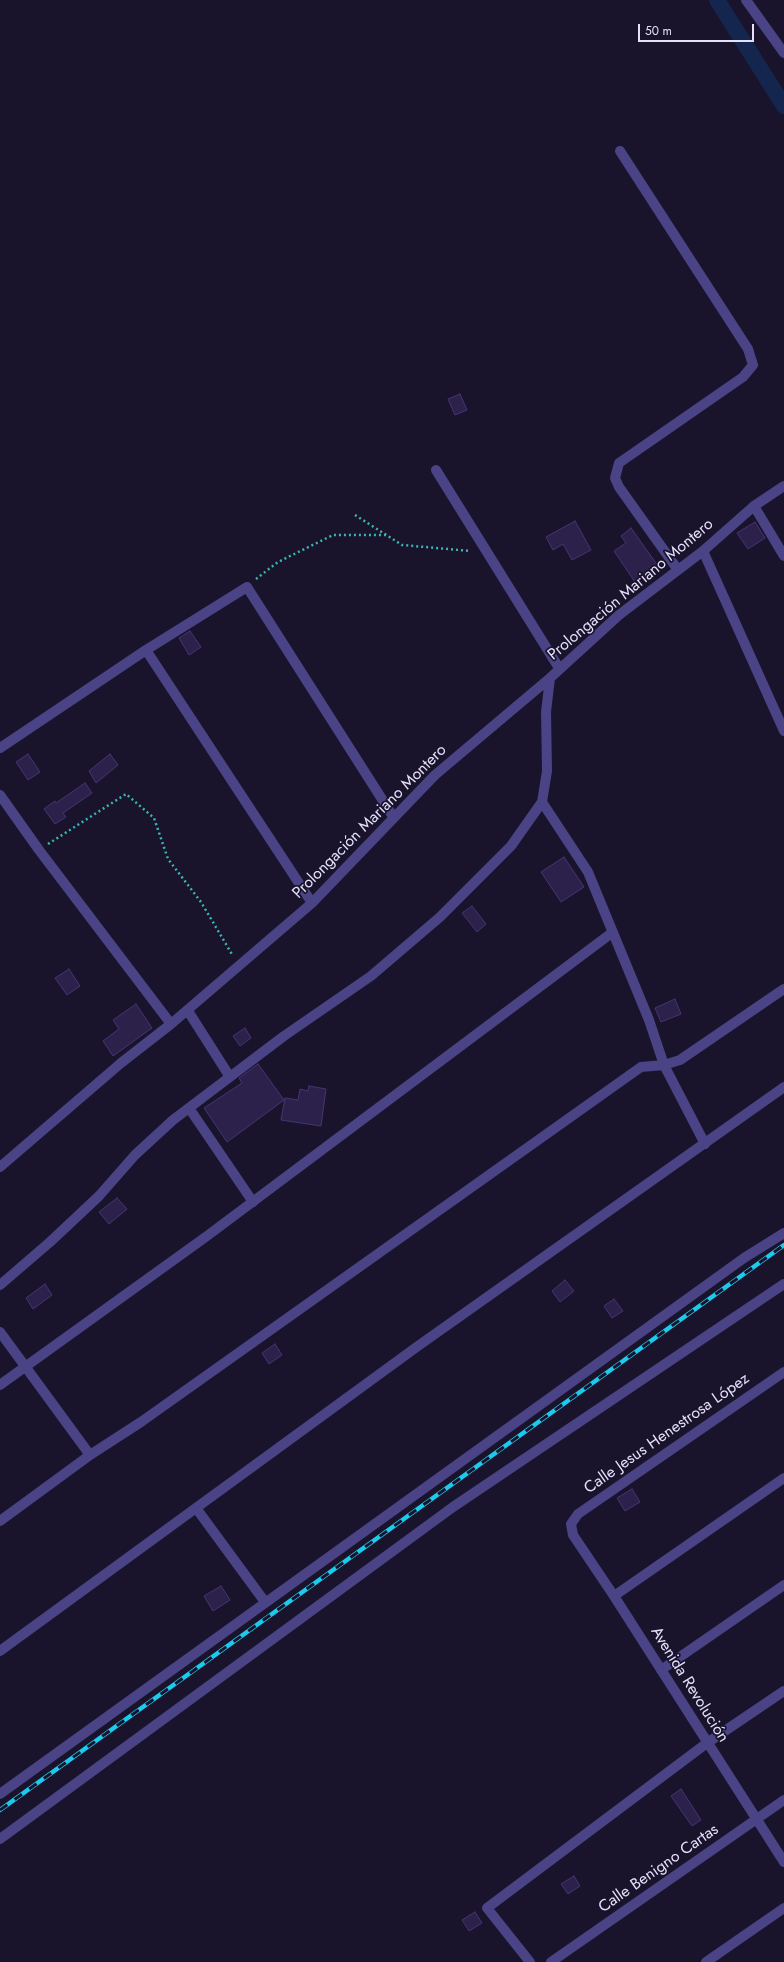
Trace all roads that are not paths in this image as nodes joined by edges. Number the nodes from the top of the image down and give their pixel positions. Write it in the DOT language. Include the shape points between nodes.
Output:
graph roads {
  1 [pos="746,0"];
  2 [pos="784,53"];
  3 [pos="620,151"];
  4 [pos="436,470"];
  5 [pos="784,486"];
  6 [pos="754,506"];
  7 [pos="703,551"];
  8 [pos="784,556"];
  9 [pos="678,570"];
  10 [pos="146,650"];
  11 [pos="560,668"];
  12 [pos="550,678"];
  13 [pos="784,731"];
  14 [pos="0,748"];
  15 [pos="0,795"];
  16 [pos="542,802"];
  17 [pos="394,818"];
  18 [pos="312,903"];
  19 [pos="613,932"];
  20 [pos="784,989"];
  21 [pos="188,1011"];
  22 [pos="171,1024"];
  23 [pos="664,1065"];
  24 [pos="230,1077"];
  25 [pos="784,1087"];
  26 [pos="189,1108"];
  27 [pos="705,1144"];
  28 [pos="0,1167"];
  29 [pos="252,1202"];
  30 [pos="784,1233"];
  31 [pos="784,1284"];
  32 [pos="0,1286"];
  33 [pos="0,1332"];
  34 [pos="26,1366"];
  35 [pos="784,1372"];
  36 [pos="0,1385"];
  37 [pos="90,1455"];
  38 [pos="784,1478"];
  39 [pos="196,1508"];
  40 [pos="0,1521"];
  41 [pos="571,1524"];
  42 [pos="784,1586"];
  43 [pos="614,1596"];
  44 [pos="265,1602"];
  45 [pos="0,1651"];
  46 [pos="661,1670"];
  47 [pos="784,1691"];
  48 [pos="707,1743"];
  49 [pos="0,1794"];
  50 [pos="784,1800"];
  51 [pos="756,1819"];
  52 [pos="0,1838"];
  53 [pos="784,1862"];
  54 [pos="784,1908"];
  55 [pos="530,1962"];
  56 [pos="551,1962"];
  57 [pos="706,1962"];
  1 -- 2 [label="street"];
  3 -- 9 [label="street" via="748,349 753,365 743,377 619,463 615,478 619,487"];
  4 -- 11 [label="street"];
  5 -- 6 [label="street, Prolongación Mariano Montero"];
  6 -- 7 [label="street, Prolongación Mariano Montero"];
  6 -- 8 [label="street"];
  7 -- 9 [label="street, Prolongación Mariano Montero"];
  7 -- 13 [label="street"];
  9 -- 11 [label="street, Prolongación Mariano Montero" via="619,615"];
  10 -- 14 [label="street"];
  10 -- 17 [label="street" via="247,587"];
  10 -- 18 [label="street"];
  11 -- 12 [label="street, Prolongación Mariano Montero"];
  12 -- 16 [label="street" via="546,712 547,771"];
  12 -- 17 [label="street, Prolongación Mariano Montero" via="435,775"];
  15 -- 22 [label="street"];
  16 -- 19 [label="street" via="588,872"];
  16 -- 24 [label="street" via="511,846 440,917 372,976 284,1036"];
  17 -- 18 [label="street, Prolongación Mariano Montero"];
  18 -- 21 [label="street, Prolongación Mariano Montero"];
  19 -- 23 [label="street" via="649,1020"];
  19 -- 29 [label="street"];
  20 -- 23 [label="street" via="680,1060"];
  21 -- 22 [label="street, Prolongación Mariano Montero"];
  21 -- 24 [label="street"];
  22 -- 28 [label="street, Prolongación Mariano Montero" via="121,1063"];
  23 -- 27 [label="street"];
  23 -- 37 [label="street" via="641,1067 141,1422"];
  24 -- 26 [label="street"];
  25 -- 27 [label="street"];
  26 -- 29 [label="street"];
  26 -- 32 [label="street" via="135,1155 99,1196"];
  27 -- 39 [label="street" via="418,1346"];
  29 -- 34 [label="street"];
  30 -- 44 [label="street" via="744,1258"];
  31 -- 52 [label="street" via="453,1507"];
  33 -- 34 [label="street"];
  34 -- 36 [label="street"];
  34 -- 37 [label="street"];
  35 -- 41 [label="street, Calle Jesus Henestrosa López" via="578,1514"];
  37 -- 40 [label="street"];
  38 -- 43 [label="street"];
  39 -- 44 [label="street"];
  39 -- 45 [label="street"];
  41 -- 43 [label="street, Avenida Revolución" via="573,1535"];
  42 -- 46 [label="street"];
  43 -- 46 [label="street, Avenida Revolución"];
  44 -- 49 [label="street"];
  46 -- 48 [label="street, Avenida Revolución"];
  47 -- 48 [label="street"];
  48 -- 51 [label="street, Avenida Revolución"];
  48 -- 55 [label="street" via="487,1908"];
  50 -- 51 [label="street, Calle Benigno Cartas"];
  51 -- 53 [label="street, Avenida Revolución"];
  51 -- 56 [label="street, Calle Benigno Cartas"];
  54 -- 57 [label="street"];
}
